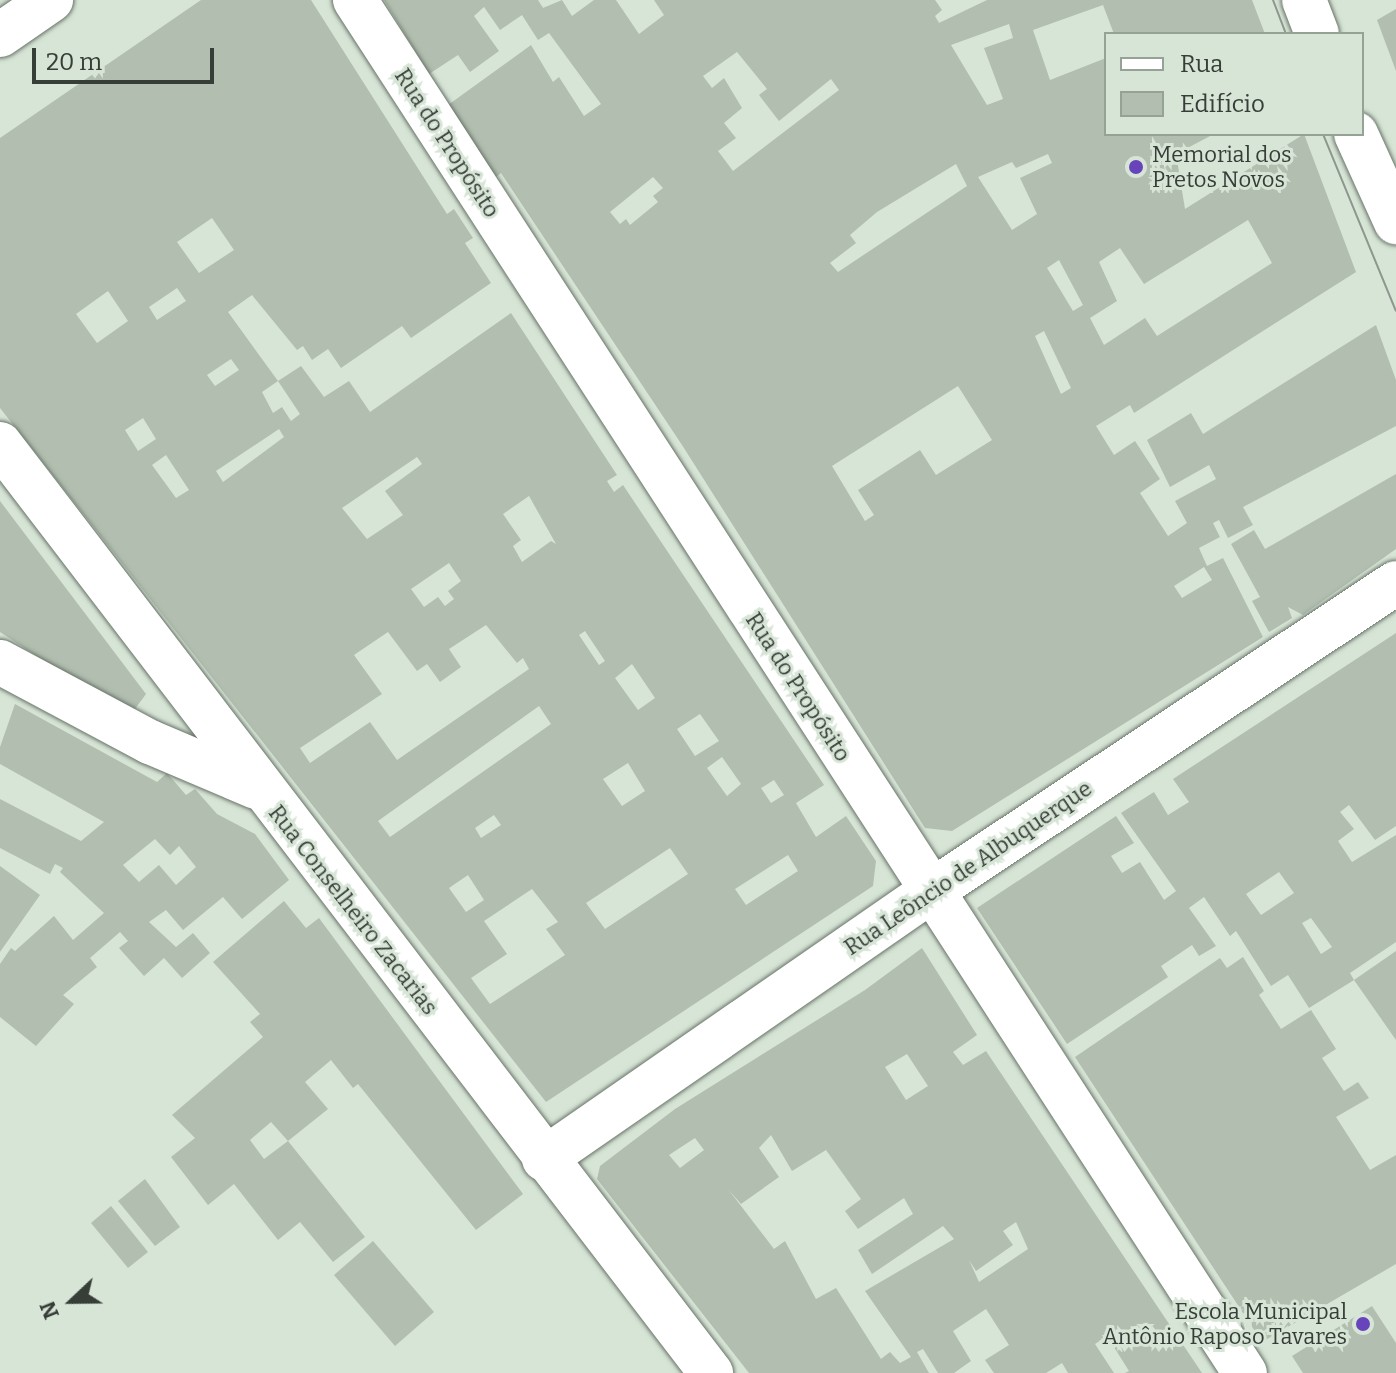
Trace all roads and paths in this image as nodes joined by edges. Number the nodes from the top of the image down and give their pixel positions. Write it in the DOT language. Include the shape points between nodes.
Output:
graph roads {
  1 [pos="51,0"];
  2 [pos="355,0"];
  3 [pos="1304,0"];
  4 [pos="1316,32"];
  5 [pos="0,35"];
  6 [pos="1357,136"];
  7 [pos="1396,222"];
  8 [pos="0,444"];
  9 [pos="1396,583"];
  10 [pos="0,662"];
  11 [pos="259,788"];
  12 [pos="930,892"];
  13 [pos="544,1159"];
  14 [pos="711,1373"];
  15 [pos="1245,1373"];
  1 -- 5 [label="street"];
  2 -- 12 [label="street, Rua do Propósito"];
  3 -- 4 [label="street"];
  6 -- 7 [label="street"];
  8 -- 11 [label="street, Rua Conselheiro Zacarias"];
  9 -- 12 [label="street, Rua Leôncio de Albuquerque"];
  10 -- 11 [label="street" via="150,742"];
  11 -- 13 [label="street, Rua Conselheiro Zacarias"];
  12 -- 13 [label="street, Rua Leôncio de Albuquerque"];
  12 -- 15 [label="street, Rua do Propósito"];
  13 -- 14 [label="street, Rua Conselheiro Zacarias"];
}
